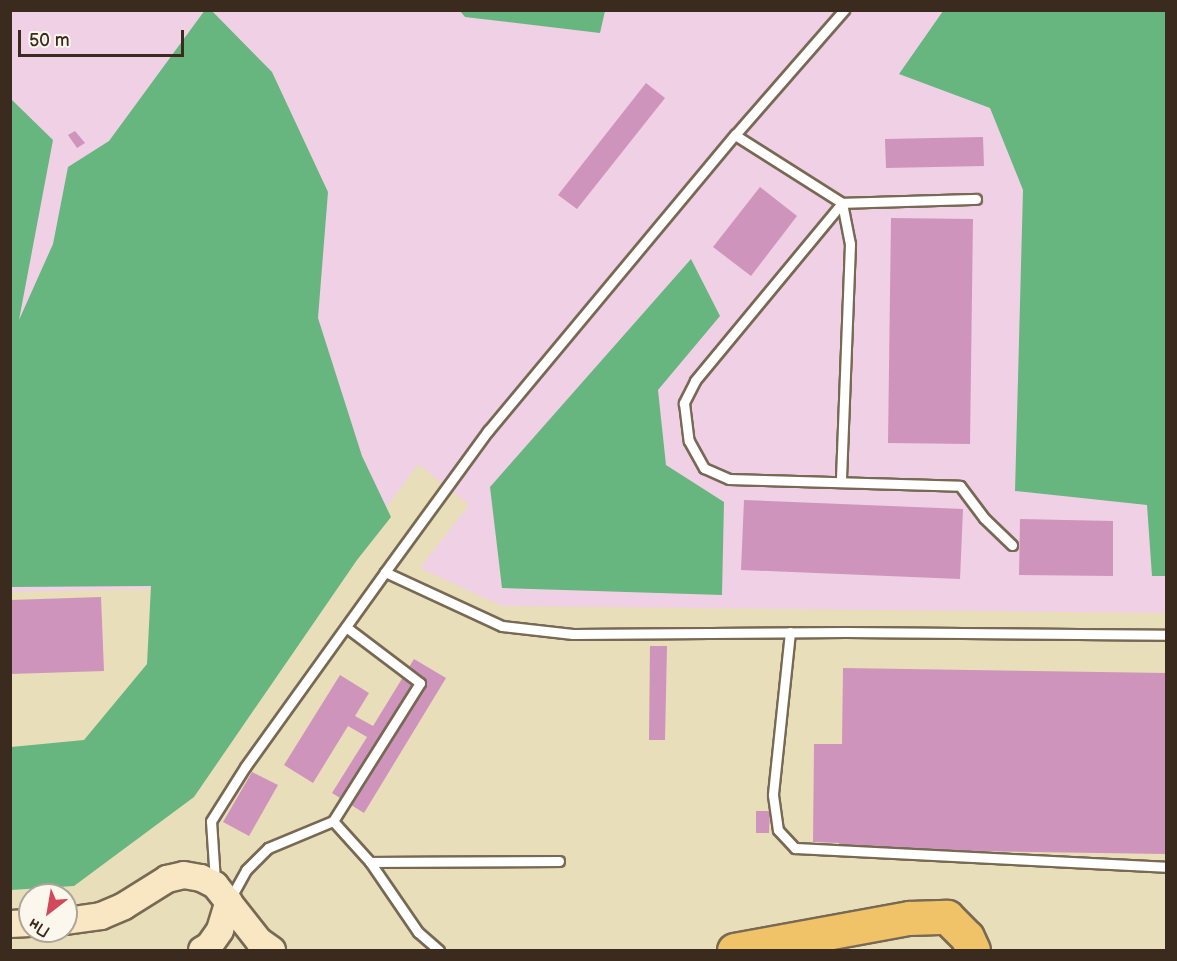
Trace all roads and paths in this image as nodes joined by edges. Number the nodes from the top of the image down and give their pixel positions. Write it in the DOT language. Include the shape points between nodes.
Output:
graph roads {
  1 [pos="844,10"];
  2 [pos="735,135"];
  3 [pos="976,199"];
  4 [pos="842,203"];
  5 [pos="841,481"];
  6 [pos="1012,545"];
  7 [pos="385,572"];
  8 [pos="346,627"];
  9 [pos="790,632"];
  10 [pos="1167,635"];
  11 [pos="333,821"];
  12 [pos="559,861"];
  13 [pos="370,862"];
  14 [pos="1167,867"];
  15 [pos="222,893"];
  16 [pos="78,919"];
  17 [pos="202,951"];
  18 [pos="272,951"];
  19 [pos="439,951"];
  20 [pos="734,951"];
  21 [pos="973,951"];
  1 -- 2 [label="lane"];
  2 -- 4 [label="lane"];
  2 -- 7 [label="lane" via="488,431"];
  3 -- 4 [label="lane"];
  4 -- 5 [label="lane" via="850,244"];
  4 -- 5 [label="lane" via="695,381 684,403 689,441 704,468 729,479"];
  5 -- 6 [label="lane" via="960,486 984,518"];
  7 -- 8 [label="lane"];
  7 -- 9 [label="lane" via="502,626 573,634"];
  8 -- 11 [label="lane" via="420,682"];
  8 -- 15 [label="lane" via="211,821"];
  9 -- 10 [label="lane"];
  9 -- 14 [label="lane" via="773,795 778,830 795,848"];
  11 -- 13 [label="lane"];
  11 -- 15 [label="lane" via="268,848"];
  12 -- 13 [label="lane"];
  13 -- 19 [label="lane" via="418,932"];
  15 -- 16 [label="street" via="201,878 184,875 167,879 101,916"];
  15 -- 17 [label="street" via="220,930"];
  15 -- 18 [label="street" via="259,942"];
  20 -- 21 [label="highway" via="909,918 947,917 967,937"];
}
